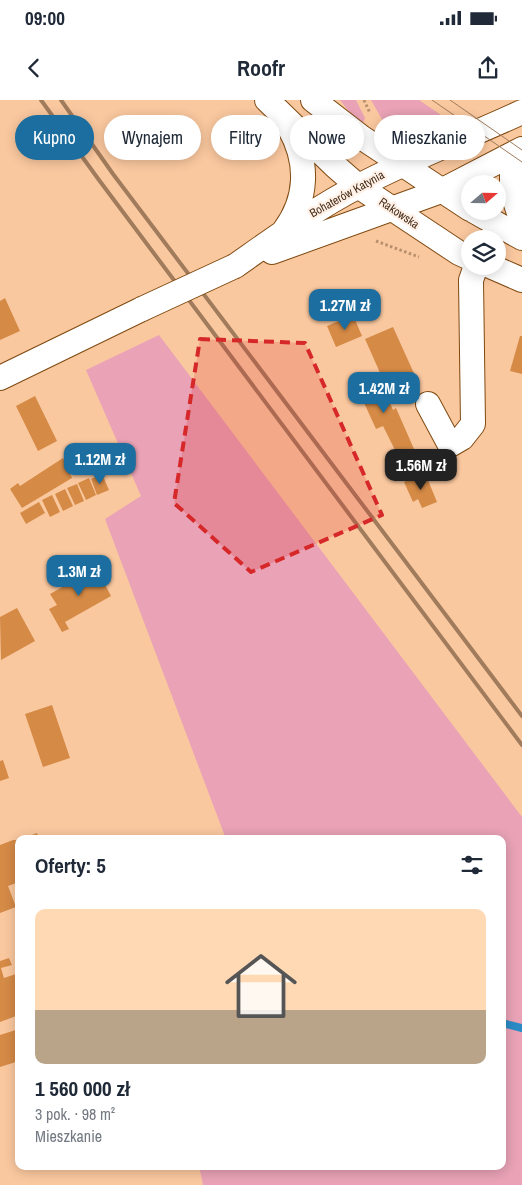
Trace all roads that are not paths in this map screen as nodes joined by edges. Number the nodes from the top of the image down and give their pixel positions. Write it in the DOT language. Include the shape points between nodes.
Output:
graph roads {
  1 [pos="313,100"];
  2 [pos="328,100"];
  3 [pos="275,108"];
  4 [pos="522,112"];
  5 [pos="334,115"];
  6 [pos="339,115"];
  7 [pos="364,139"];
  8 [pos="517,152"];
  9 [pos="403,164"];
  10 [pos="358,186"];
  11 [pos="441,191"];
  12 [pos="461,203"];
  13 [pos="394,209"];
  14 [pos="490,220"];
  15 [pos="522,222"];
  16 [pos="281,234"];
  17 [pos="522,238"];
  18 [pos="461,254"];
  19 [pos="235,266"];
  20 [pos="506,273"];
  21 [pos="473,275"];
  22 [pos="522,280"];
  23 [pos="0,378"];
  24 [pos="428,404"];
  1 -- 5 [label="street"];
  2 -- 6 [label="street"];
  3 -- 10 [label="street, Rakowska"];
  3 -- 16 [label="street" via="295,138 304,163 304,184 298,207"];
  4 -- 9 [label="street, Bohaterów Katynia"];
  7 -- 9 [label="street"];
  8 -- 11 [label="street, Bohaterów Katynia"];
  8 -- 15 [label="street" via="512,192"];
  9 -- 10 [label="street, Bohaterów Katynia"];
  9 -- 11 [label="street"];
  10 -- 13 [label="street, Rakowska"];
  10 -- 16 [label="street, Bohaterów Katynia"];
  11 -- 12 [label="street"];
  11 -- 13 [label="street, Bohaterów Katynia"];
  13 -- 18 [label="street, Rakowska"];
  13 -- 19 [label="street, Bohaterów Katynia" via="347,223"];
  14 -- 17 [label="street"];
  16 -- 19 [label="street, Bohaterów Katynia"];
  19 -- 23 [label="street, Bohaterów Katynia, bridge"];
  20 -- 22 [label="street"];
  21 -- 24 [label="street" via="473,424 462,438 450,445"];
}
